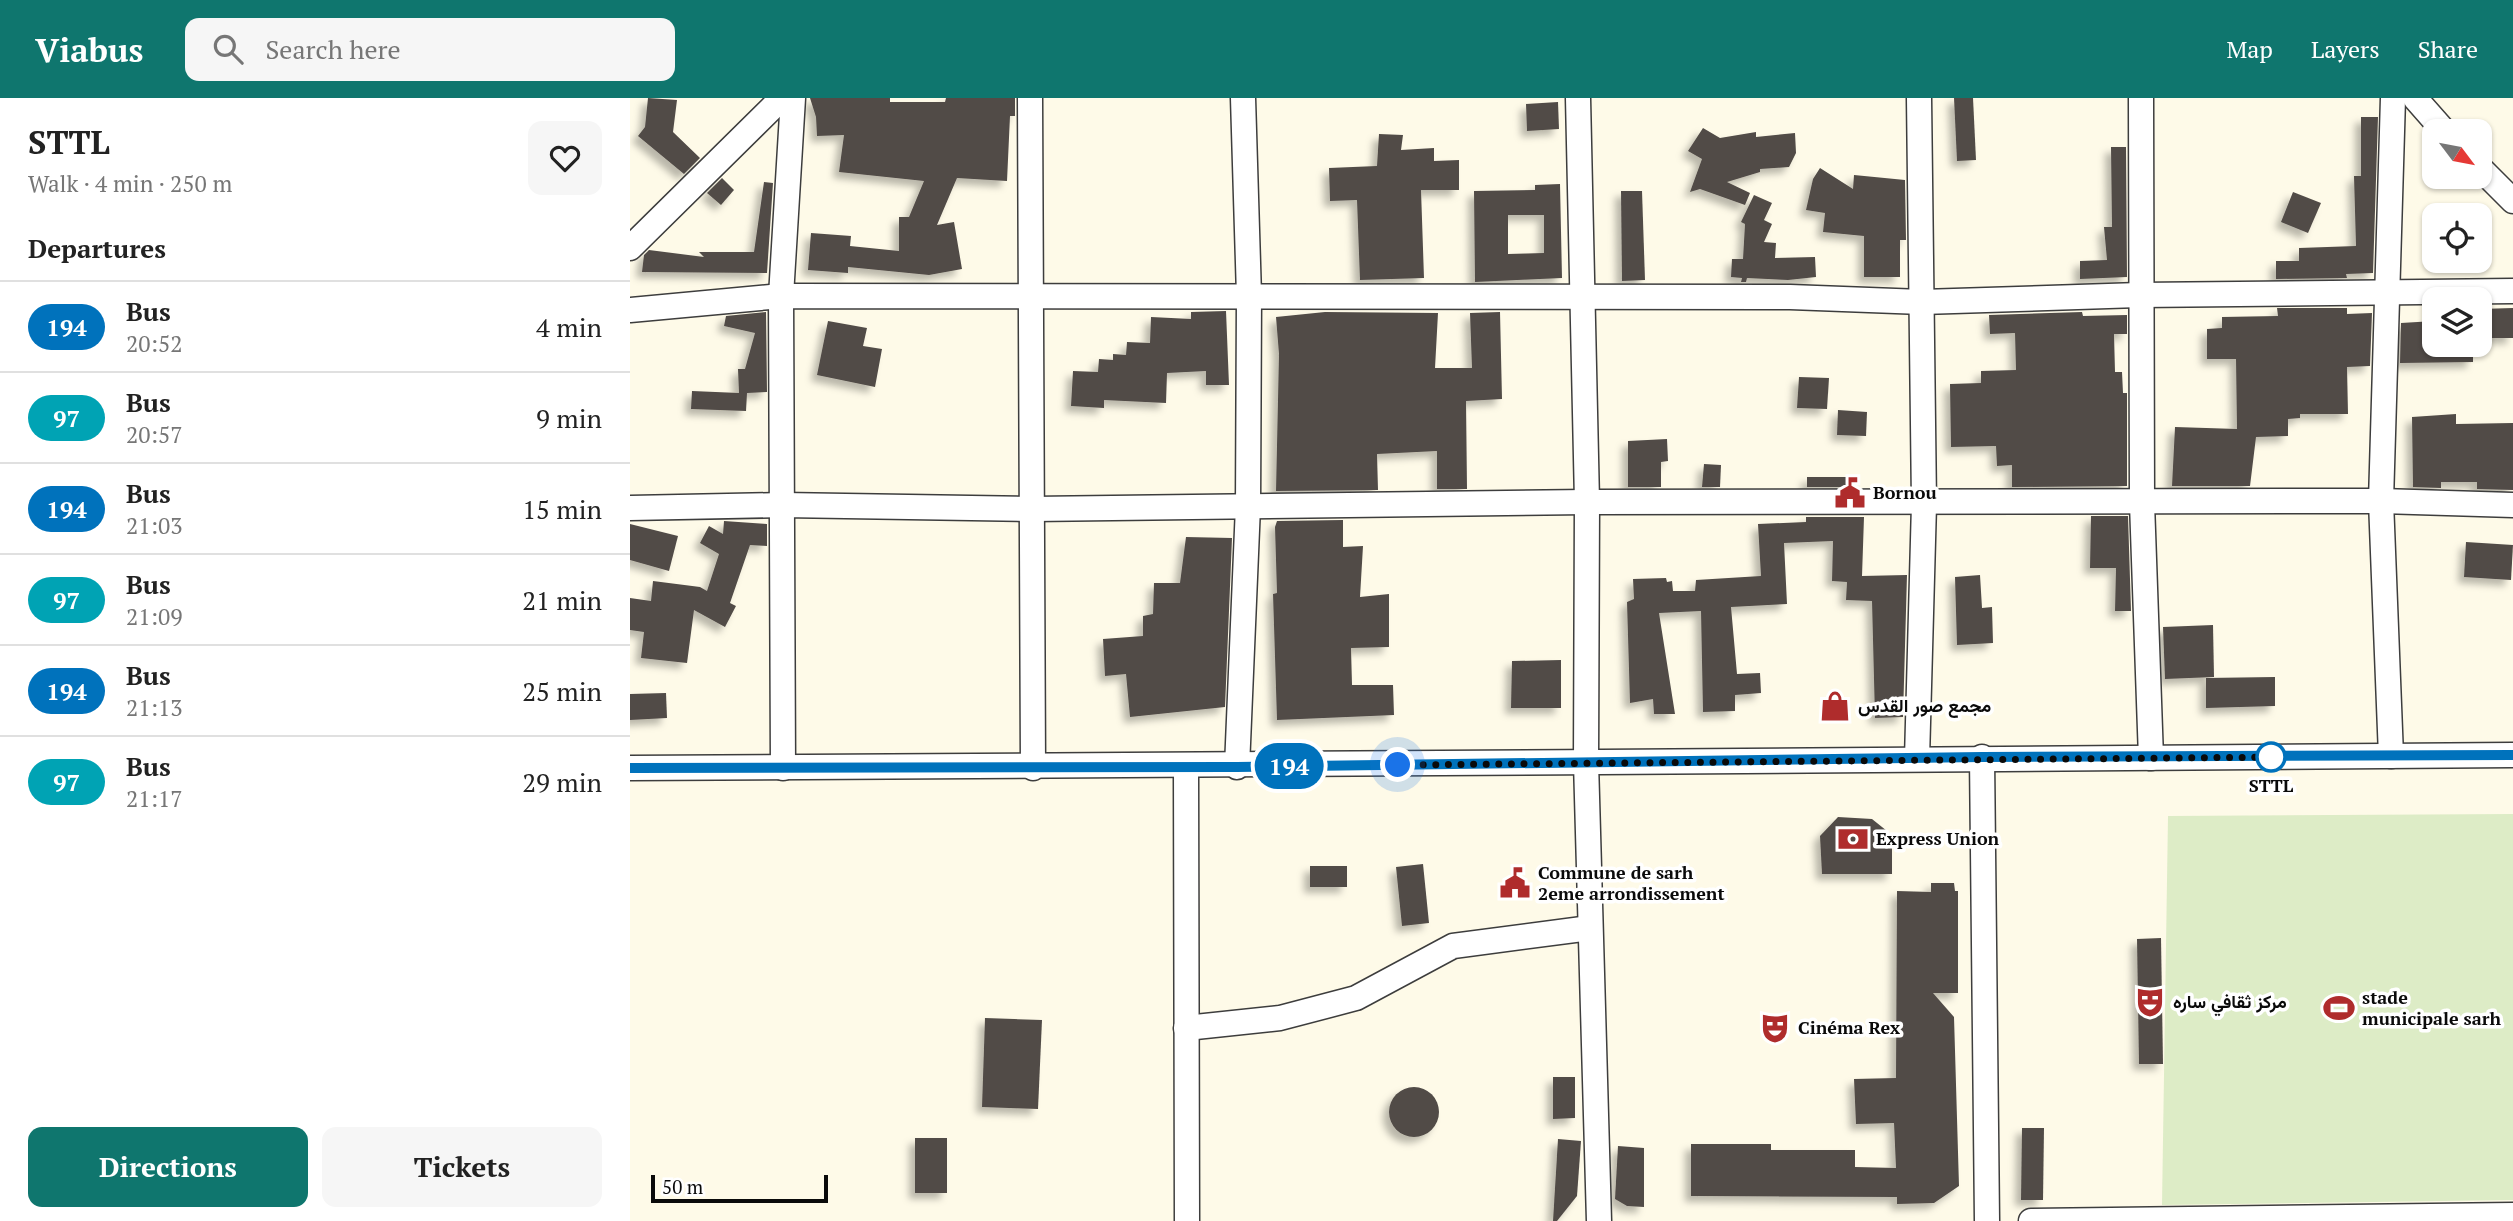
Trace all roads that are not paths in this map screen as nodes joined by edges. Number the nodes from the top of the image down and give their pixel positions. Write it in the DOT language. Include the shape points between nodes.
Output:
graph roads {
  1 [pos="782,98"];
  2 [pos="793,98"];
  3 [pos="1030,98"];
  4 [pos="1243,98"];
  5 [pos="1578,98"];
  6 [pos="1919,98"];
  7 [pos="2141,98"];
  8 [pos="2393,98"];
  9 [pos="2415,98"];
  10 [pos="2433,119"];
  11 [pos="2492,179"];
  12 [pos="2513,201"];
  13 [pos="630,248"];
  14 [pos="2513,291"];
  15 [pos="2389,293"];
  16 [pos="2139,295"];
  17 [pos="781,296"];
  18 [pos="1030,296"];
  19 [pos="1249,296"];
  20 [pos="1584,297"];
  21 [pos="1922,302"];
  22 [pos="630,310"];
  23 [pos="2381,501"];
  24 [pos="1587,502"];
  25 [pos="2142,503"];
  26 [pos="1924,504"];
  27 [pos="783,505"];
  28 [pos="2513,505"];
  29 [pos="1248,506"];
  30 [pos="630,508"];
  31 [pos="1033,509"];
  32 [pos="2513,755"];
  33 [pos="2390,756"];
  34 [pos="1982,757"];
  35 [pos="2151,758"];
  36 [pos="1917,759"];
  37 [pos="1586,762"];
  38 [pos="1186,767"];
  39 [pos="1237,767"];
  40 [pos="630,768"];
  41 [pos="783,768"];
  42 [pos="1032,768"];
  43 [pos="1590,928"];
  44 [pos="1186,1028"];
  45 [pos="2510,1217"];
  46 [pos="1186,1221"];
  47 [pos="1599,1221"];
  48 [pos="1987,1221"];
  49 [pos="2031,1221"];
  1 -- 13 [label="street"];
  2 -- 17 [label="street"];
  3 -- 18 [label="street"];
  4 -- 19 [label="street"];
  5 -- 20 [label="street"];
  6 -- 21 [label="street"];
  7 -- 16 [label="street"];
  8 -- 15 [label="street"];
  9 -- 10 [label="street"];
  11 -- 12 [label="street"];
  14 -- 15 [label="street"];
  15 -- 16 [label="street"];
  15 -- 23 [label="street"];
  16 -- 21 [label="street"];
  16 -- 25 [label="street"];
  17 -- 18 [label="street"];
  17 -- 22 [label="street"];
  17 -- 27 [label="street"];
  18 -- 19 [label="street"];
  18 -- 31 [label="street"];
  19 -- 20 [label="street"];
  19 -- 29 [label="street"];
  20 -- 21 [label="street"];
  20 -- 24 [label="street"];
  21 -- 26 [label="street"];
  23 -- 25 [label="street"];
  23 -- 28 [label="street"];
  23 -- 33 [label="street"];
  24 -- 26 [label="street"];
  24 -- 29 [label="street"];
  24 -- 37 [label="street"];
  25 -- 26 [label="street"];
  25 -- 35 [label="street"];
  26 -- 36 [label="street"];
  27 -- 30 [label="street"];
  27 -- 31 [label="street"];
  27 -- 41 [label="street"];
  29 -- 31 [label="street"];
  29 -- 39 [label="street"];
  31 -- 42 [label="street"];
  32 -- 33 [label="street"];
  33 -- 35 [label="street"];
  34 -- 35 [label="street"];
  34 -- 36 [label="street"];
  34 -- 48 [label="street"];
  36 -- 37 [label="street"];
  37 -- 39 [label="street"];
  37 -- 43 [label="street"];
  38 -- 39 [label="street"];
  38 -- 42 [label="street"];
  38 -- 44 [label="street"];
  40 -- 41 [label="street"];
  41 -- 42 [label="street"];
  43 -- 44 [label="street" via="1453,946 1356,998 1280,1018"];
  43 -- 47 [label="street"];
  44 -- 46 [label="street"];
  45 -- 49 [label="street"];
}
